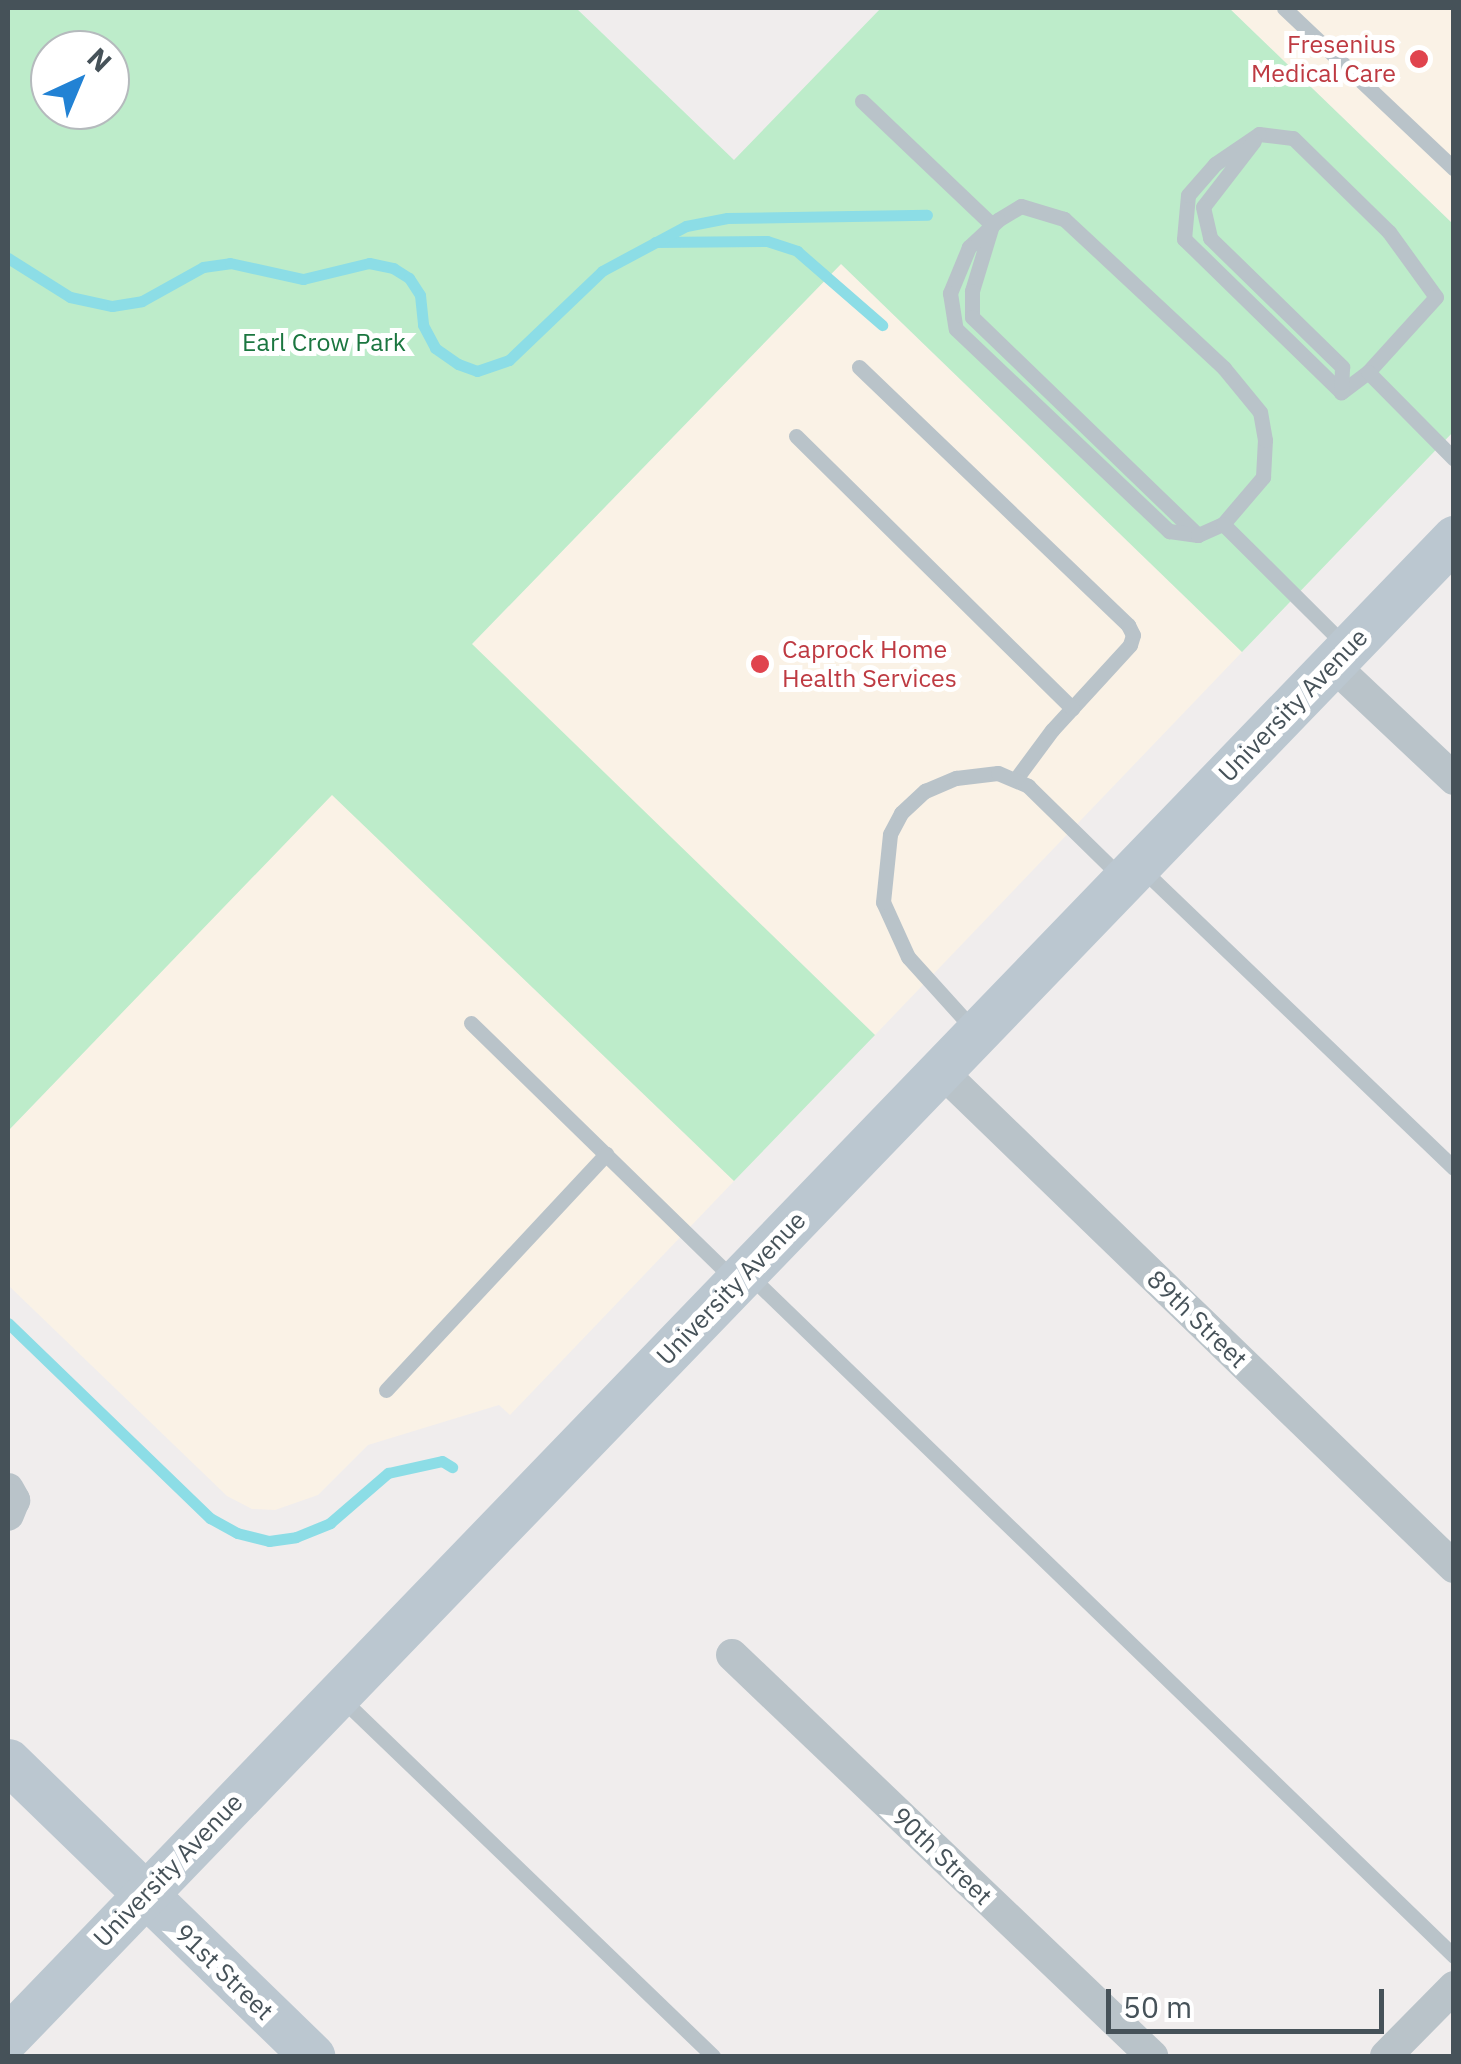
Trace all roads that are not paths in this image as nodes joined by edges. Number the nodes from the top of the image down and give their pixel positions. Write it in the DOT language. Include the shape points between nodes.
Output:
graph roads {
  1 [pos="1284,8"];
  2 [pos="862,101"];
  3 [pos="1259,134"];
  4 [pos="1454,169"];
  5 [pos="992,224"];
  6 [pos="860,367"];
  7 [pos="1368,372"];
  8 [pos="1340,392"];
  9 [pos="796,436"];
  10 [pos="1454,458"];
  11 [pos="1223,524"];
  12 [pos="1454,538"];
  13 [pos="1340,656"];
  14 [pos="1072,708"];
  15 [pos="1454,779"];
  16 [pos="1015,780"];
  17 [pos="1131,873"];
  18 [pos="471,1022"];
  19 [pos="976,1033"];
  20 [pos="940,1070"];
  21 [pos="606,1154"];
  22 [pos="1454,1168"];
  23 [pos="741,1277"];
  24 [pos="386,1390"];
  25 [pos="8,1489"];
  26 [pos="8,1514"];
  27 [pos="1454,1567"];
  28 [pos="732,1654"];
  29 [pos="338,1695"];
  30 [pos="8,1762"];
  31 [pos="144,1895"];
  32 [pos="1454,1956"];
  33 [pos="1454,1987"];
  34 [pos="8,2036"];
  35 [pos="312,2056"];
  36 [pos="713,2056"];
  37 [pos="1152,2056"];
  38 [pos="1386,2056"];
  1 -- 4 [label="lane"];
  2 -- 5 [label="lane"];
  3 -- 7 [label="lane" via="1293,138 1389,232 1436,297"];
  3 -- 8 [label="lane" via="1203,207 1210,238 1342,367"];
  3 -- 8 [label="lane" via="1215,164 1188,195 1184,239"];
  5 -- 11 [label="lane" via="970,247 950,293 956,330 1169,531 1198,535"];
  5 -- 11 [label="lane" via="1020,206 1064,218 1224,368 1260,412 1263,477"];
  6 -- 14 [label="lane" via="1128,625 1130,645"];
  7 -- 8 [label="lane"];
  7 -- 10 [label="lane"];
  9 -- 14 [label="lane"];
  11 -- 13 [label="lane"];
  12 -- 13 [label="main road, University Avenue"];
  13 -- 15 [label="street"];
  13 -- 17 [label="main road, University Avenue"];
  14 -- 16 [label="lane"];
  16 -- 17 [label="lane"];
  16 -- 19 [label="lane" via="998,773 956,778 925,791 895,824 883,870 883,902 908,957"];
  17 -- 19 [label="main road, University Avenue"];
  17 -- 22 [label="lane"];
  18 -- 21 [label="lane"];
  19 -- 20 [label="main road, University Avenue"];
  20 -- 23 [label="main road, University Avenue"];
  20 -- 27 [label="street, 89th Street"];
  21 -- 23 [label="lane"];
  21 -- 24 [label="lane"];
  23 -- 29 [label="main road, University Avenue"];
  23 -- 32 [label="lane"];
  25 -- 26 [label="street" via="14,1500"];
  28 -- 37 [label="street, 90th Street"];
  29 -- 31 [label="main road, University Avenue"];
  29 -- 36 [label="lane"];
  30 -- 31 [label="main road, 91st Street"];
  31 -- 34 [label="main road, University Avenue"];
  31 -- 35 [label="main road, 91st Street"];
  33 -- 38 [label="street"];
}
